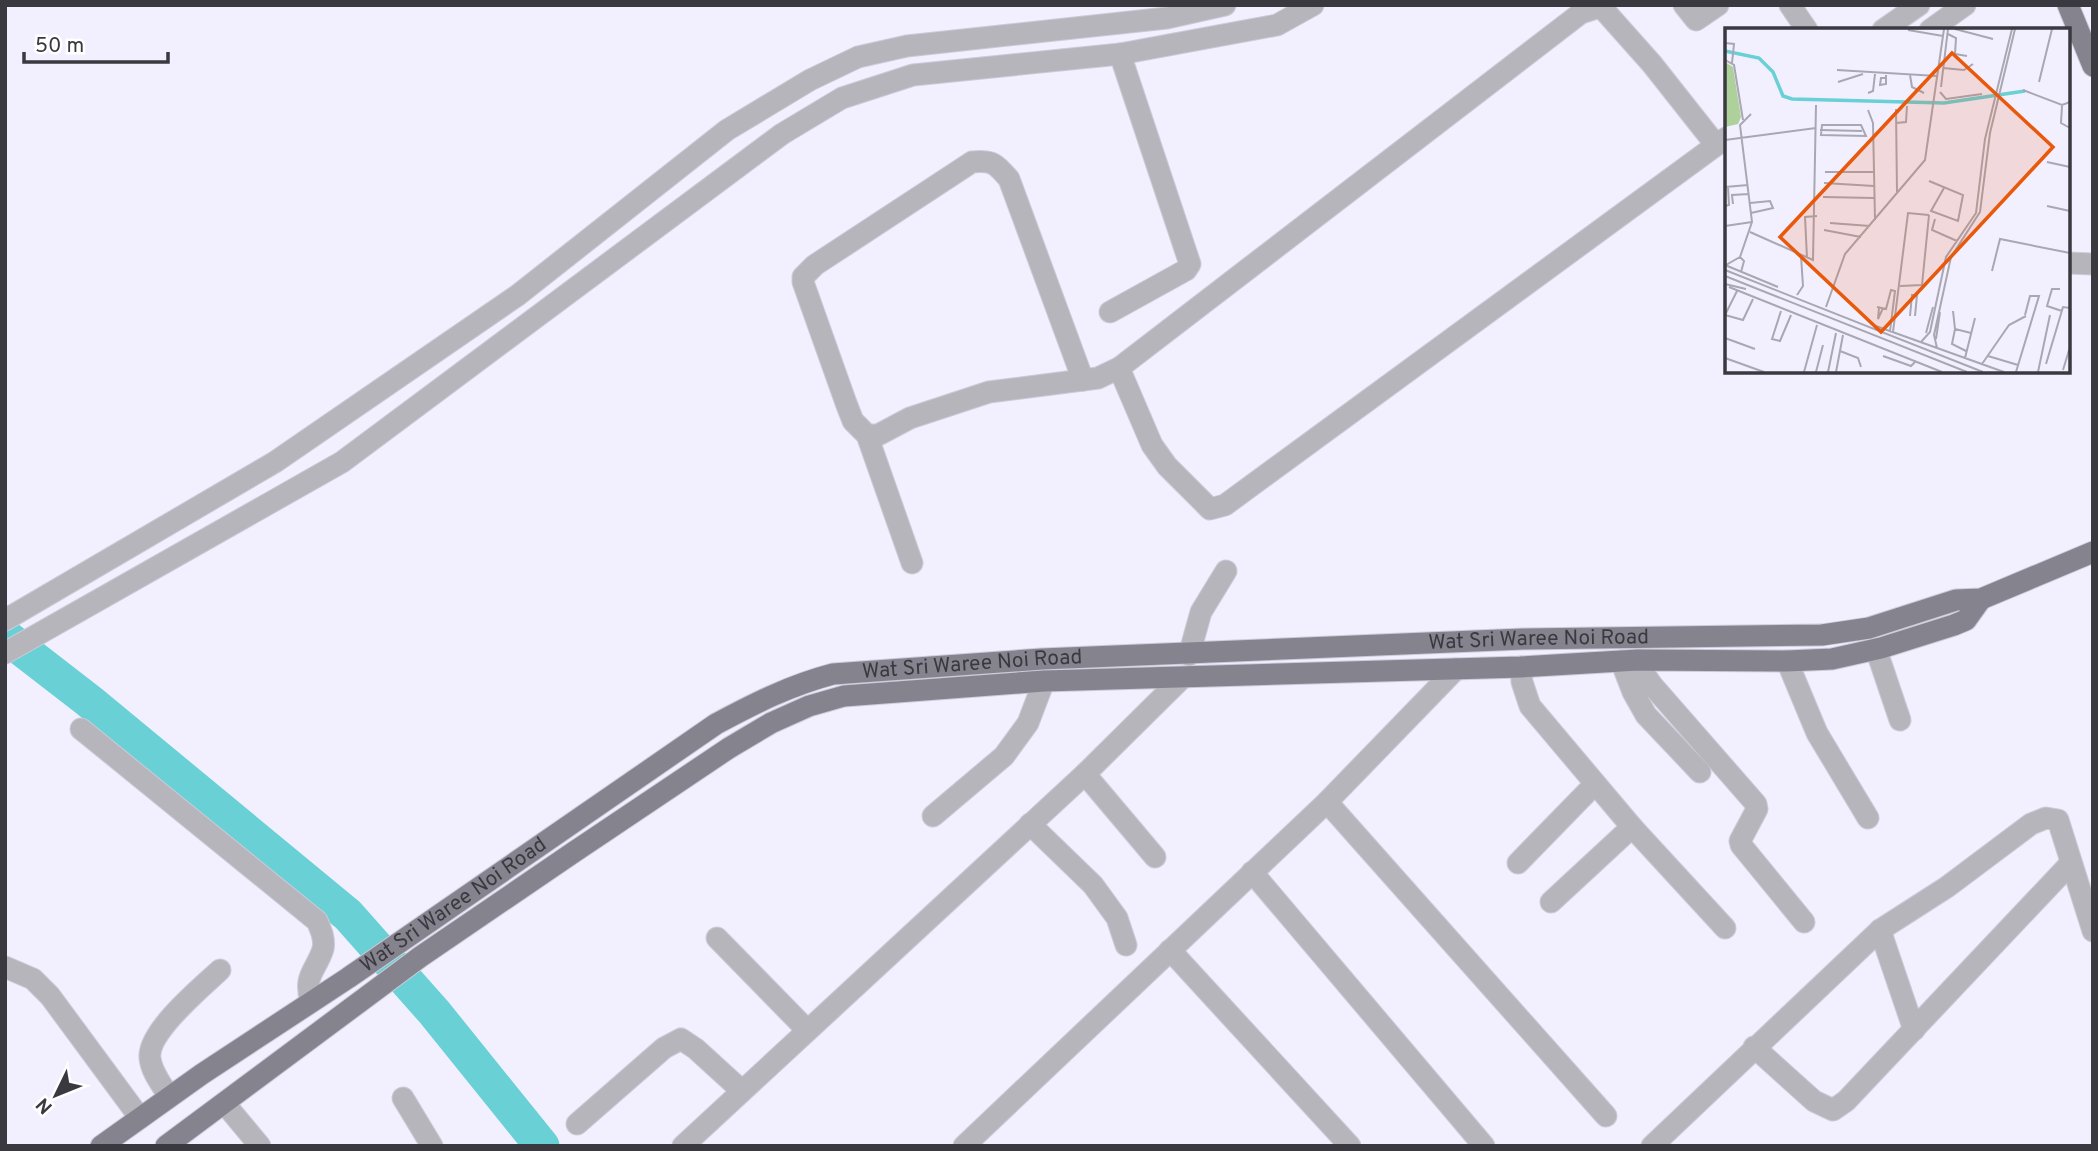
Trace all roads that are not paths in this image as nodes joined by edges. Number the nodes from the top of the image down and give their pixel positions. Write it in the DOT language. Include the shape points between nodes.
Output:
graph roads {
  1 [pos="1225,5"];
  2 [pos="1312,5"];
  3 [pos="1684,5"];
  4 [pos="1718,5"];
  5 [pos="1790,5"];
  6 [pos="1965,5"];
  7 [pos="2068,5"];
  8 [pos="1908,8"];
  9 [pos="1806,28"];
  10 [pos="1885,28"];
  11 [pos="1933,28"];
  12 [pos="1120,54"];
  13 [pos="2093,66"];
  14 [pos="1721,141"];
  15 [pos="2070,263"];
  16 [pos="2093,264"];
  17 [pos="518,295"];
  18 [pos="1110,312"];
  19 [pos="535,319"];
  20 [pos="1119,368"];
  21 [pos="1083,380"];
  22 [pos="867,435"];
  23 [pos="2093,552"];
  24 [pos="912,564"];
  25 [pos="1226,571"];
  26 [pos="1982,599"];
  27 [pos="9,618"];
  28 [pos="1876,649"];
  29 [pos="5,653"];
  30 [pos="1189,654"];
  31 [pos="1629,661"];
  32 [pos="1787,661"];
  33 [pos="1521,667"];
  34 [pos="1456,669"];
  35 [pos="1181,679"];
  36 [pos="1044,681"];
  37 [pos="1900,720"];
  38 [pos="81,729"];
  39 [pos="1700,772"];
  40 [pos="1085,774"];
  41 [pos="1595,784"];
  42 [pos="1327,802"];
  43 [pos="933,816"];
  44 [pos="1868,818"];
  45 [pos="1030,824"];
  46 [pos="1632,827"];
  47 [pos="1155,857"];
  48 [pos="1518,863"];
  49 [pos="2070,864"];
  50 [pos="1252,872"];
  51 [pos="1551,902"];
  52 [pos="2091,918"];
  53 [pos="1804,922"];
  54 [pos="1725,928"];
  55 [pos="1880,930"];
  56 [pos="717,938"];
  57 [pos="1126,945"];
  58 [pos="1170,950"];
  59 [pos="5,967"];
  60 [pos="220,970"];
  61 [pos="311,1002"];
  62 [pos="807,1030"];
  63 [pos="1914,1030"];
  64 [pos="1754,1047"];
  65 [pos="742,1091"];
  66 [pos="169,1097"];
  67 [pos="403,1098"];
  68 [pos="225,1104"];
  69 [pos="1606,1116"];
  70 [pos="140,1118"];
  71 [pos="577,1124"];
  72 [pos="101,1146"];
  73 [pos="166,1146"];
  74 [pos="260,1146"];
  75 [pos="432,1146"];
  76 [pos="683,1146"];
  77 [pos="964,1146"];
  78 [pos="1350,1146"];
  79 [pos="1484,1146"];
  80 [pos="1652,1146"];
  1 -- 17 [label="street" via="1167,18 907,46 858,57 727,130"];
  2 -- 12 [label="street" via="1277,25"];
  3 -- 4 [label="street" via="1696,20"];
  5 -- 9 [label="street"];
  6 -- 11 [label="street"];
  7 -- 13 [label="main road"];
  8 -- 10 [label="street"];
  12 -- 18 [label="street" via="1190,264"];
  12 -- 19 [label="street" via="913,75 842,98 782,134"];
  14 -- 20 [label="street" via="1603,9 1581,13"];
  14 -- 20 [label="street" via="1216,509 1210,509 1167,466 1152,444"];
  15 -- 16 [label="street"];
  17 -- 19 [label="street"];
  17 -- 27 [label="street" via="275,462"];
  19 -- 29 [label="street" via="342,462"];
  20 -- 21 [label="street"];
  21 -- 22 [label="street" via="989,392 910,418 878,435"];
  21 -- 22 [label="street" via="1009,179 989,161 972,162 808,270 803,278 853,421"];
  22 -- 24 [label="street"];
  23 -- 26 [label="main road, Wat Sri Waree Noi Road"];
  25 -- 30 [label="street" via="1200,612"];
  26 -- 28 [label="main road, Wat Sri Waree Noi Road" via="1966,620"];
  26 -- 30 [label="main road, Wat Sri Waree Noi Road" via="1956,600 1869,628 1822,635 1523,639"];
  28 -- 32 [label="main road, Wat Sri Waree Noi Road" via="1832,659"];
  28 -- 37 [label="street"];
  30 -- 61 [label="main road, Wat Sri Waree Noi Road" via="833,674 800,683 716,724"];
  31 -- 32 [label="main road, Wat Sri Waree Noi Road"];
  31 -- 33 [label="main road, Wat Sri Waree Noi Road"];
  31 -- 39 [label="street" via="1646,715"];
  31 -- 53 [label="street" via="1756,804 1741,845"];
  32 -- 44 [label="street" via="1817,733"];
  33 -- 34 [label="main road, Wat Sri Waree Noi Road"];
  33 -- 41 [label="street" via="1530,706"];
  34 -- 35 [label="main road, Wat Sri Waree Noi Road"];
  34 -- 42 [label="street"];
  35 -- 36 [label="main road, Wat Sri Waree Noi Road"];
  35 -- 40 [label="street"];
  36 -- 43 [label="street" via="1028,723 1004,756"];
  36 -- 68 [label="main road, Wat Sri Waree Noi Road" via="844,696 771,723 420,957"];
  38 -- 61 [label="street" via="317,921 324,947 308,980"];
  40 -- 45 [label="street"];
  40 -- 47 [label="street"];
  41 -- 46 [label="street"];
  41 -- 48 [label="street"];
  42 -- 50 [label="street"];
  42 -- 69 [label="street"];
  45 -- 57 [label="street" via="1093,885 1117,918"];
  45 -- 62 [label="street"];
  46 -- 51 [label="street"];
  46 -- 54 [label="street"];
  49 -- 52 [label="street"];
  49 -- 55 [label="street" via="2058,820 2046,818"];
  49 -- 63 [label="street"];
  50 -- 58 [label="street"];
  50 -- 79 [label="street"];
  55 -- 63 [label="street"];
  55 -- 64 [label="street"];
  56 -- 62 [label="street"];
  58 -- 77 [label="street"];
  58 -- 78 [label="street"];
  59 -- 70 [label="street" via="33,979 50,996"];
  60 -- 66 [label="street" via="151,1046 152,1067"];
  61 -- 66 [label="main road, Wat Sri Waree Noi Road"];
  62 -- 65 [label="street"];
  63 -- 64 [label="street" via="1833,1110 1814,1101"];
  64 -- 80 [label="street"];
  65 -- 71 [label="street" via="681,1039 664,1048"];
  65 -- 76 [label="street"];
  66 -- 70 [label="main road, Wat Sri Waree Noi Road"];
  67 -- 75 [label="street"];
  68 -- 73 [label="main road, Wat Sri Waree Noi Road"];
  68 -- 74 [label="street"];
  70 -- 72 [label="main road, Wat Sri Waree Noi Road"];
}
